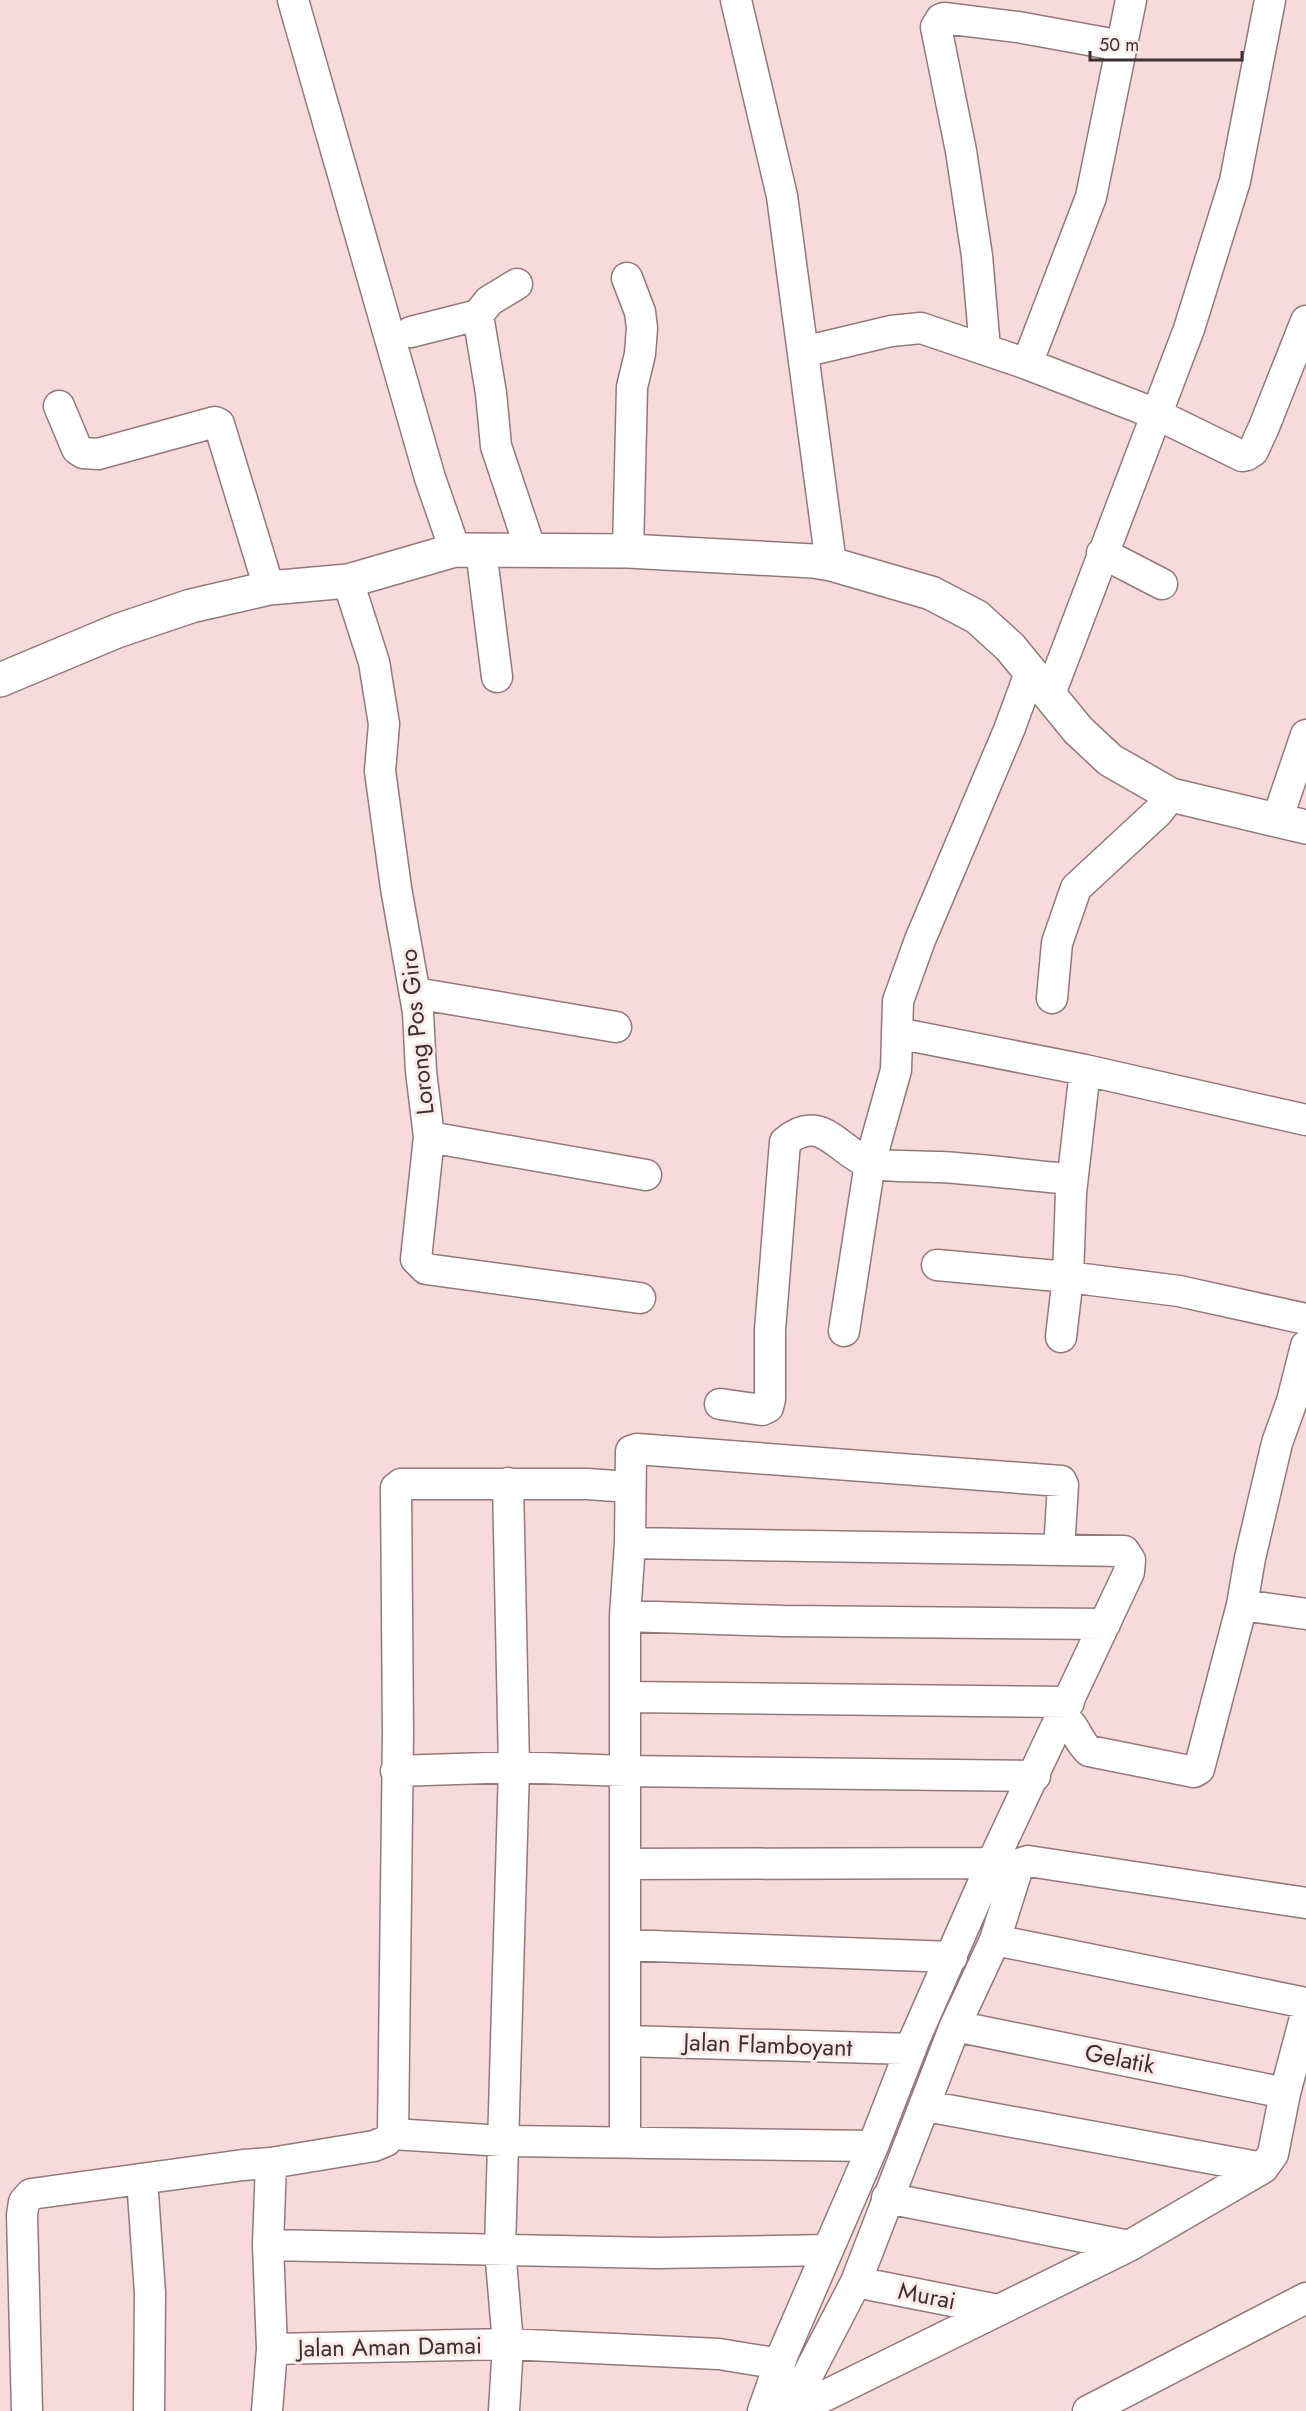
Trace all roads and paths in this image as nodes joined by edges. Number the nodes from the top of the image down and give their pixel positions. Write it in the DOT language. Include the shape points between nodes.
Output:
graph roads {
  1 [pos="293,0"];
  2 [pos="736,0"];
  3 [pos="1131,0"];
  4 [pos="1270,0"];
  5 [pos="1122,46"];
  6 [pos="627,278"];
  7 [pos="517,284"];
  8 [pos="478,315"];
  9 [pos="1306,321"];
  10 [pos="411,332"];
  11 [pos="985,349"];
  12 [pos="803,352"];
  13 [pos="1027,364"];
  14 [pos="59,406"];
  15 [pos="1156,414"];
  16 [pos="468,550"];
  17 [pos="531,551"];
  18 [pos="628,551"];
  19 [pos="1102,553"];
  20 [pos="831,564"];
  21 [pos="348,581"];
  22 [pos="1162,584"];
  23 [pos="269,588"];
  24 [pos="497,677"];
  25 [pos="0,680"];
  26 [pos="1040,684"];
  27 [pos="1306,735"];
  28 [pos="1171,795"];
  29 [pos="1291,823"];
  30 [pos="416,993"];
  31 [pos="1052,998"];
  32 [pos="616,1027"];
  33 [pos="897,1033"];
  34 [pos="1085,1070"];
  35 [pos="1306,1120"];
  36 [pos="429,1137"];
  37 [pos="870,1163"];
  38 [pos="646,1175"];
  39 [pos="1072,1179"];
  40 [pos="938,1266"];
  41 [pos="1068,1277"];
  42 [pos="640,1298"];
  43 [pos="1306,1319"];
  44 [pos="844,1331"];
  45 [pos="1060,1337"];
  46 [pos="1306,1346"];
  47 [pos="720,1404"];
  48 [pos="508,1483"];
  49 [pos="630,1487"];
  50 [pos="630,1543"];
  51 [pos="1059,1550"];
  52 [pos="1242,1605"];
  53 [pos="1306,1614"];
  54 [pos="625,1616"];
  55 [pos="1105,1624"];
  56 [pos="626,1697"];
  57 [pos="1065,1709"];
  58 [pos="514,1767"];
  59 [pos="396,1771"];
  60 [pos="626,1771"];
  61 [pos="1035,1776"];
  62 [pos="992,1863"];
  63 [pos="625,1864"];
  64 [pos="1306,1903"];
  65 [pos="994,1940"];
  66 [pos="625,1945"];
  67 [pos="952,1957"];
  68 [pos="1306,2003"];
  69 [pos="1306,2014"];
  70 [pos="955,2026"];
  71 [pos="625,2041"];
  72 [pos="911,2049"];
  73 [pos="1285,2092"];
  74 [pos="926,2106"];
  75 [pos="393,2134"];
  76 [pos="502,2141"];
  77 [pos="625,2141"];
  78 [pos="873,2146"];
  79 [pos="271,2163"];
  80 [pos="1263,2168"];
  81 [pos="141,2179"];
  82 [pos="887,2198"];
  83 [pos="268,2246"];
  84 [pos="1129,2246"];
  85 [pos="500,2249"];
  86 [pos="828,2250"];
  87 [pos="856,2282"];
  88 [pos="1306,2298"];
  89 [pos="998,2310"];
  90 [pos="508,2344"];
  91 [pos="272,2349"];
  92 [pos="780,2364"];
  93 [pos="27,2411"];
  94 [pos="149,2411"];
  95 [pos="267,2411"];
  96 [pos="504,2411"];
  97 [pos="763,2411"];
  98 [pos="789,2411"];
  99 [pos="794,2411"];
  100 [pos="1088,2411"];
  1 -- 16 [label="street" via="430,478"];
  2 -- 12 [label="street" via="782,196"];
  3 -- 5 [label="street"];
  4 -- 15 [label="street" via="1235,181 1189,329"];
  5 -- 11 [label="street" via="944,18 936,27 977,256"];
  5 -- 13 [label="street" via="1090,197"];
  6 -- 18 [label="street" via="642,327 632,387"];
  7 -- 8 [label="street" via="489,301"];
  8 -- 10 [label="street"];
  8 -- 17 [label="street" via="496,446"];
  9 -- 15 [label="street" via="1264,427 1253,451 1247,455"];
  11 -- 12 [label="street" via="921,328 891,331"];
  11 -- 13 [label="street"];
  12 -- 20 [label="street"];
  13 -- 15 [label="street"];
  14 -- 23 [label="street" via="77,449 83,453 98,454 219,424"];
  15 -- 19 [label="street"];
  16 -- 17 [label="main road"];
  16 -- 21 [label="main road"];
  16 -- 24 [label="street"];
  17 -- 18 [label="main road"];
  18 -- 20 [label="main road"];
  19 -- 22 [label="street"];
  19 -- 26 [label="street"];
  20 -- 26 [label="main road" via="931,593 977,617 1010,647"];
  21 -- 23 [label="main road"];
  21 -- 30 [label="street, Lorong Pos Giro" via="374,662 384,724 380,771"];
  23 -- 25 [label="main road" via="191,606 117,631"];
  26 -- 28 [label="main road" via="1078,730 1110,760"];
  26 -- 33 [label="street" via="1005,741 920,940 898,1001"];
  27 -- 29 [label="street"];
  28 -- 29 [label="main road"];
  28 -- 31 [label="street" via="1158,812 1076,888 1057,943"];
  30 -- 32 [label="street"];
  30 -- 36 [label="street, Lorong Pos Giro"];
  33 -- 34 [label="street"];
  33 -- 37 [label="street" via="896,1070"];
  34 -- 35 [label="street"];
  34 -- 39 [label="street"];
  36 -- 38 [label="street"];
  36 -- 42 [label="street, Lorong Pos Giro" via="416,1248 418,1263 426,1269"];
  37 -- 39 [label="street"];
  37 -- 44 [label="street"];
  37 -- 47 [label="street" via="825,1133 799,1131 785,1142 770,1330 770,1399 768,1407 762,1410"];
  39 -- 41 [label="street"];
  40 -- 41 [label="street"];
  41 -- 43 [label="street" via="1179,1291"];
  41 -- 45 [label="street"];
  46 -- 52 [label="street" via="1277,1443"];
  48 -- 49 [label="street"];
  48 -- 58 [label="street"];
  48 -- 59 [label="street" via="401,1484 396,1488"];
  49 -- 50 [label="street"];
  49 -- 51 [label="street" via="630,1456 637,1449 1060,1481 1063,1485"];
  50 -- 51 [label="street"];
  50 -- 54 [label="street"];
  51 -- 55 [label="street" via="1124,1551 1129,1555 1129,1572"];
  52 -- 53 [label="street"];
  52 -- 57 [label="street" via="1201,1766 1196,1772 1089,1751 1082,1745"];
  54 -- 55 [label="street"];
  54 -- 56 [label="street"];
  55 -- 57 [label="street"];
  56 -- 57 [label="street"];
  56 -- 60 [label="street"];
  57 -- 61 [label="street"];
  58 -- 59 [label="street"];
  58 -- 60 [label="street"];
  58 -- 76 [label="street"];
  59 -- 75 [label="street"];
  60 -- 61 [label="street"];
  60 -- 63 [label="street"];
  61 -- 62 [label="street"];
  62 -- 63 [label="street"];
  62 -- 67 [label="street"];
  63 -- 66 [label="street"];
  64 -- 65 [label="street" via="1028,1861 1017,1868"];
  65 -- 68 [label="street"];
  65 -- 70 [label="street"];
  66 -- 67 [label="street"];
  66 -- 71 [label="street"];
  67 -- 72 [label="street"];
  69 -- 73 [label="street"];
  70 -- 73 [label="street, Gelatik"];
  70 -- 74 [label="street"];
  71 -- 72 [label="street, Jalan Flamboyant"];
  71 -- 77 [label="street"];
  72 -- 78 [label="street"];
  73 -- 80 [label="street" via="1273,2154"];
  74 -- 80 [label="street"];
  74 -- 82 [label="street"];
  75 -- 76 [label="street"];
  75 -- 79 [label="street" via="374,2146"];
  76 -- 77 [label="street"];
  76 -- 85 [label="street"];
  77 -- 78 [label="street"];
  78 -- 86 [label="street"];
  79 -- 81 [label="street"];
  79 -- 83 [label="street"];
  80 -- 84 [label="street"];
  81 -- 93 [label="street" via="37,2192 24,2202"];
  81 -- 94 [label="street" via="150,2293"];
  82 -- 84 [label="street"];
  82 -- 87 [label="street"];
  83 -- 85 [label="street"];
  83 -- 91 [label="street"];
  84 -- 89 [label="street"];
  85 -- 86 [label="street" via="658,2253"];
  85 -- 90 [label="street"];
  86 -- 92 [label="street"];
  87 -- 89 [label="street, Murai"];
  87 -- 98 [label="street"];
  88 -- 100 [label="street"];
  89 -- 99 [label="street"];
  90 -- 91 [label="street, Jalan Aman Damai"];
  90 -- 92 [label="street, Jalan Aman Damai" via="719,2354"];
  90 -- 96 [label="street"];
  91 -- 95 [label="street"];
  92 -- 97 [label="street"];
}
